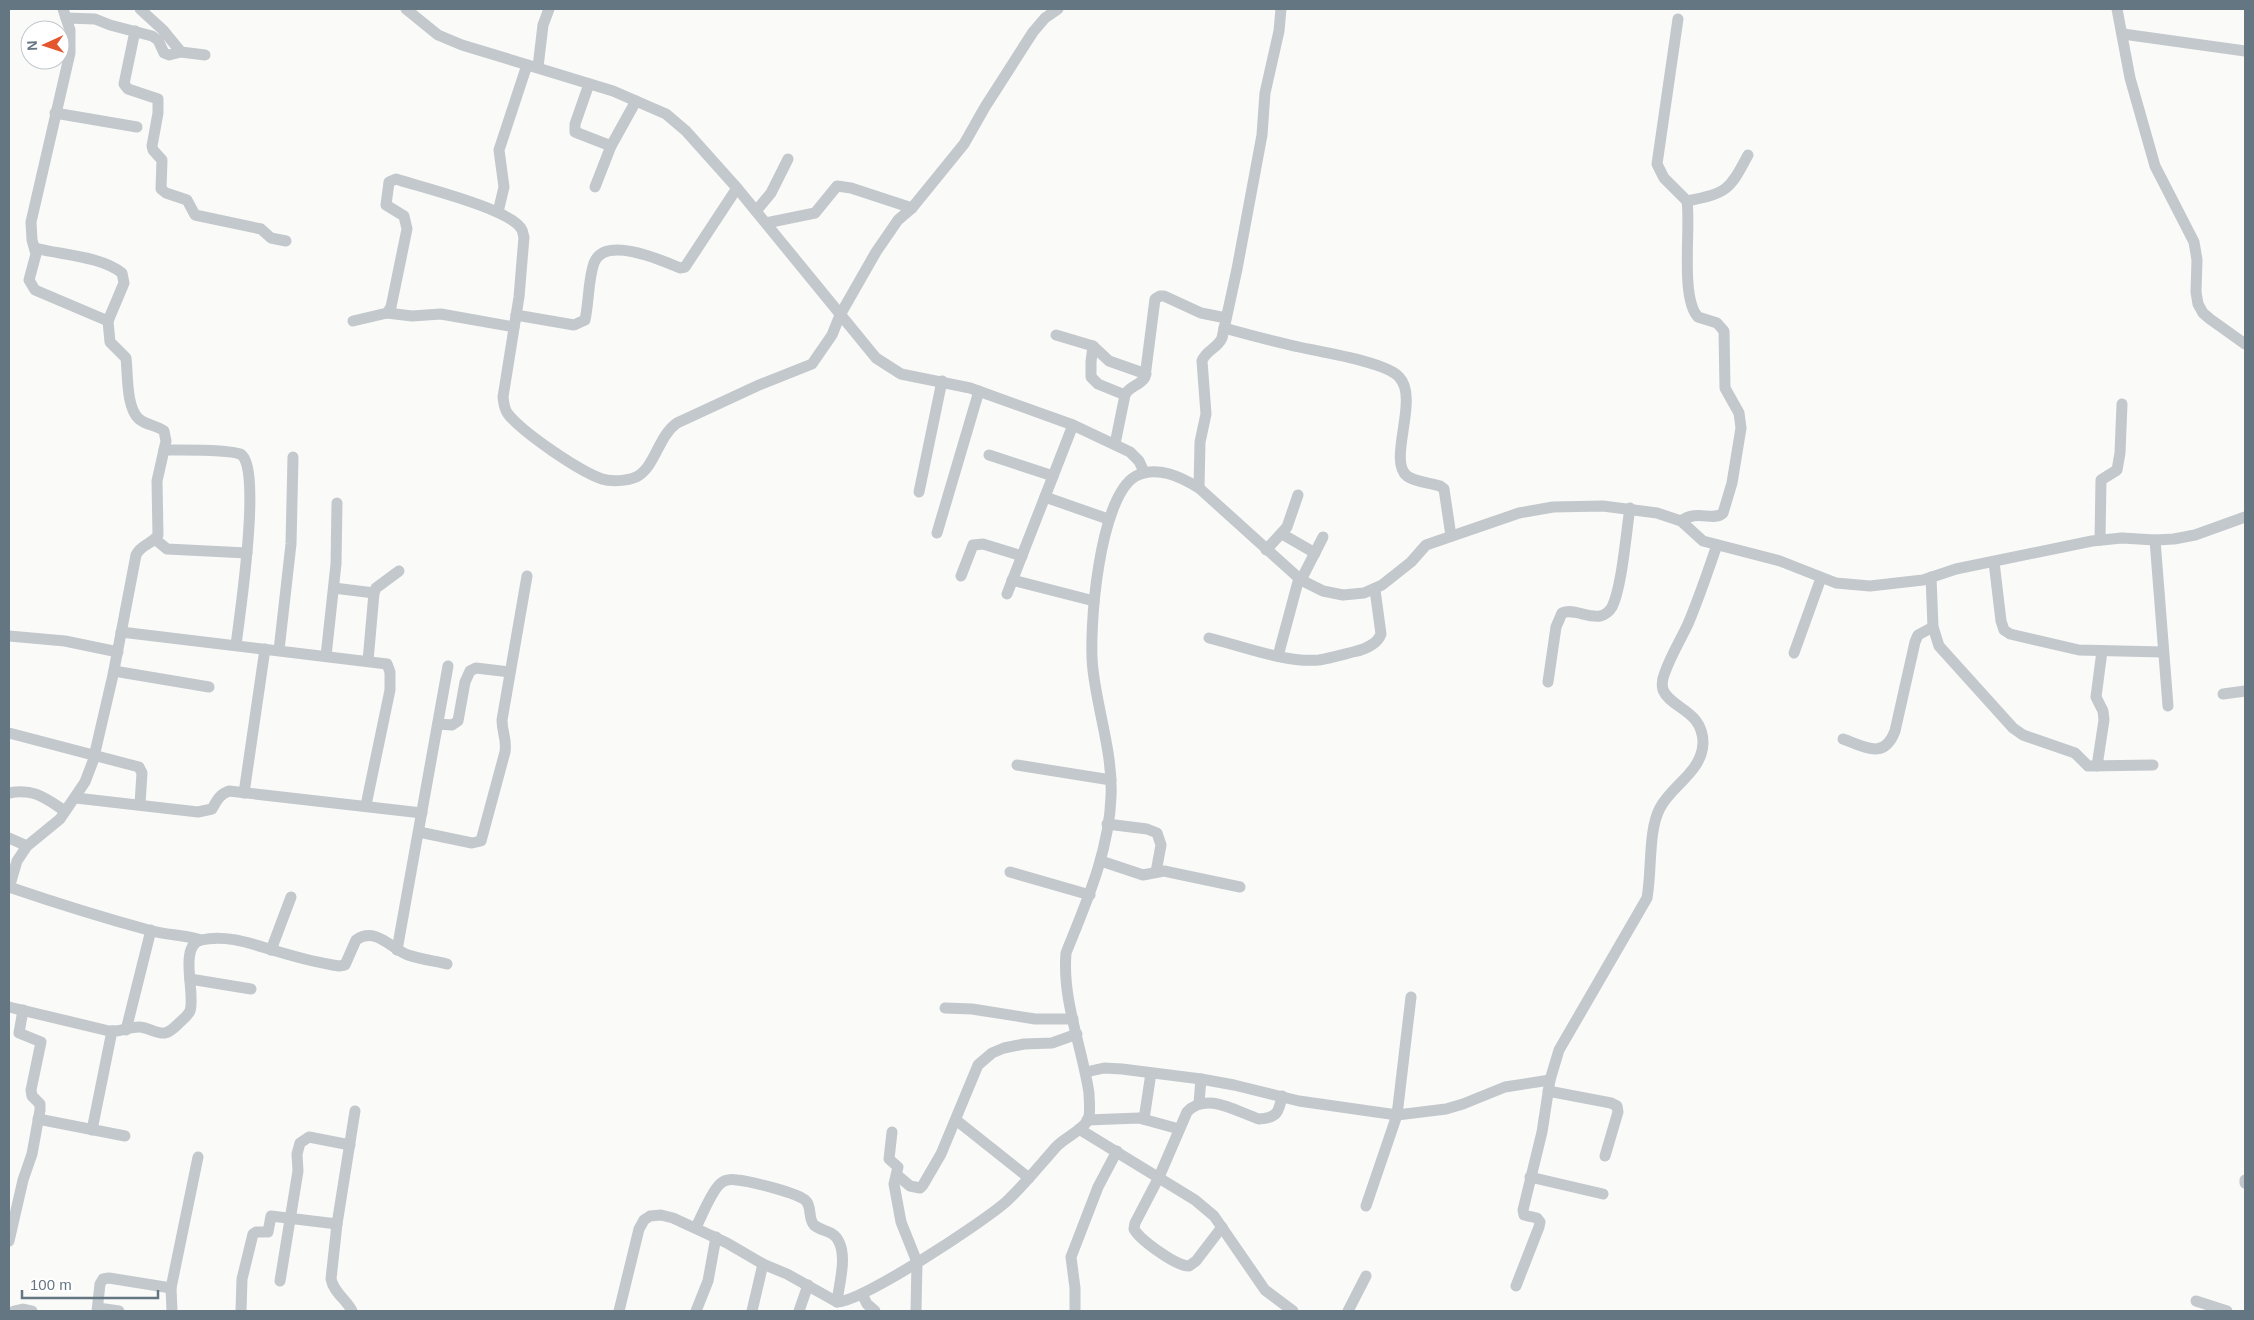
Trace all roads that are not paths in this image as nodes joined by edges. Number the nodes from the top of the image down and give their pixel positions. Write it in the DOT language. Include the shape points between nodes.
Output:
graph roads {
  1 [pos="140,9"];
  2 [pos="406,9"];
  3 [pos="549,9"];
  4 [pos="1058,9"];
  5 [pos="1281,9"];
  6 [pos="2117,9"];
  7 [pos="64,13"];
  8 [pos="1678,19"];
  9 [pos="135,31"];
  10 [pos="2123,34"];
  11 [pos="2245,51"];
  12 [pos="181,52"];
  13 [pos="205,55"];
  14 [pos="532,66"];
  15 [pos="589,84"];
  16 [pos="636,101"];
  17 [pos="55,112"];
  18 [pos="137,127"];
  19 [pos="611,146"];
  20 [pos="1748,155"];
  21 [pos="788,159"];
  22 [pos="595,187"];
  23 [pos="737,188"];
  24 [pos="1687,201"];
  25 [pos="912,208"];
  26 [pos="756,211"];
  27 [pos="498,212"];
  28 [pos="766,223"];
  29 [pos="286,241"];
  30 [pos="35,248"];
  31 [pos="388,313"];
  32 [pos="516,315"];
  33 [pos="108,321"];
  34 [pos="353,321"];
  35 [pos="845,322"];
  36 [pos="1225,323"];
  37 [pos="514,327"];
  38 [pos="1056,335"];
  39 [pos="2245,344"];
  40 [pos="1093,346"];
  41 [pos="1146,374"];
  42 [pos="942,381"];
  43 [pos="979,391"];
  44 [pos="1124,394"];
  45 [pos="2122,404"];
  46 [pos="1073,425"];
  47 [pos="1115,444"];
  48 [pos="164,450"];
  49 [pos="989,455"];
  50 [pos="293,458"];
  51 [pos="1144,472"];
  52 [pos="1052,476"];
  53 [pos="1199,488"];
  54 [pos="919,492"];
  55 [pos="1298,495"];
  56 [pos="1045,498"];
  57 [pos="337,502"];
  58 [pos="1630,508"];
  59 [pos="2245,517"];
  60 [pos="1108,519"];
  61 [pos="1681,521"];
  62 [pos="937,533"];
  63 [pos="1282,534"];
  64 [pos="1450,536"];
  65 [pos="1323,537"];
  66 [pos="156,540"];
  67 [pos="2100,540"];
  68 [pos="2155,540"];
  69 [pos="1718,545"];
  70 [pos="1266,550"];
  71 [pos="247,553"];
  72 [pos="1315,553"];
  73 [pos="1022,556"];
  74 [pos="1994,562"];
  75 [pos="399,571"];
  76 [pos="527,576"];
  77 [pos="961,576"];
  78 [pos="1932,577"];
  79 [pos="1821,578"];
  80 [pos="1300,579"];
  81 [pos="1012,580"];
  82 [pos="334,588"];
  83 [pos="1375,590"];
  84 [pos="374,593"];
  85 [pos="1007,594"];
  86 [pos="1094,601"];
  87 [pos="1934,627"];
  88 [pos="122,632"];
  89 [pos="9,636"];
  90 [pos="1209,638"];
  91 [pos="236,646"];
  92 [pos="265,649"];
  93 [pos="279,650"];
  94 [pos="2102,651"];
  95 [pos="118,652"];
  96 [pos="2163,652"];
  97 [pos="1794,653"];
  98 [pos="326,656"];
  99 [pos="1278,656"];
  100 [pos="368,661"];
  101 [pos="448,666"];
  102 [pos="114,672"];
  103 [pos="510,672"];
  104 [pos="1548,682"];
  105 [pos="209,687"];
  106 [pos="2245,691"];
  107 [pos="2223,694"];
  108 [pos="2168,706"];
  109 [pos="438,724"];
  110 [pos="9,733"];
  111 [pos="1843,739"];
  112 [pos="94,755"];
  113 [pos="1017,765"];
  114 [pos="2153,765"];
  115 [pos="2097,766"];
  116 [pos="1111,780"];
  117 [pos="244,792"];
  118 [pos="9,793"];
  119 [pos="76,798"];
  120 [pos="140,804"];
  121 [pos="366,805"];
  122 [pos="65,811"];
  123 [pos="422,813"];
  124 [pos="1107,824"];
  125 [pos="419,832"];
  126 [pos="9,838"];
  127 [pos="27,846"];
  128 [pos="14,856"];
  129 [pos="1101,861"];
  130 [pos="1010,872"];
  131 [pos="1156,872"];
  132 [pos="1240,887"];
  133 [pos="9,888"];
  134 [pos="1090,895"];
  135 [pos="291,897"];
  136 [pos="151,930"];
  137 [pos="201,940"];
  138 [pos="271,950"];
  139 [pos="397,950"];
  140 [pos="447,964"];
  141 [pos="190,979"];
  142 [pos="251,989"];
  143 [pos="1411,997"];
  144 [pos="9,1007"];
  145 [pos="945,1008"];
  146 [pos="22,1010"];
  147 [pos="1073,1018"];
  148 [pos="126,1030"];
  149 [pos="112,1031"];
  150 [pos="1077,1034"];
  151 [pos="1086,1072"];
  152 [pos="1151,1073"];
  153 [pos="1201,1079"];
  154 [pos="1549,1086"];
  155 [pos="1282,1096"];
  156 [pos="1199,1103"];
  157 [pos="355,1111"];
  158 [pos="1397,1115"];
  159 [pos="38,1119"];
  160 [pos="1144,1119"];
  161 [pos="956,1120"];
  162 [pos="1087,1120"];
  163 [pos="1079,1129"];
  164 [pos="1179,1129"];
  165 [pos="92,1130"];
  166 [pos="892,1132"];
  167 [pos="126,1136"];
  168 [pos="350,1145"];
  169 [pos="1117,1151"];
  170 [pos="1605,1156"];
  171 [pos="198,1157"];
  172 [pos="897,1175"];
  173 [pos="1159,1177"];
  174 [pos="1530,1177"];
  175 [pos="1029,1178"];
  176 [pos="1602,1194"];
  177 [pos="1366,1206"];
  178 [pos="290,1217"];
  179 [pos="337,1224"];
  180 [pos="696,1227"];
  181 [pos="1222,1227"];
  182 [pos="716,1237"];
  183 [pos="9,1241"];
  184 [pos="917,1262"];
  185 [pos="764,1264"];
  186 [pos="1366,1276"];
  187 [pos="280,1281"];
  188 [pos="808,1285"];
  189 [pos="1516,1286"];
  190 [pos="171,1288"];
  191 [pos="862,1294"];
  192 [pos="2196,1301"];
  193 [pos="837,1302"];
  194 [pos="97,1310"];
  195 [pos="14,1311"];
  196 [pos="32,1311"];
  197 [pos="119,1311"];
  198 [pos="172,1311"];
  199 [pos="241,1311"];
  200 [pos="352,1311"];
  201 [pos="618,1311"];
  202 [pos="696,1311"];
  203 [pos="752,1311"];
  204 [pos="799,1311"];
  205 [pos="875,1311"];
  206 [pos="916,1311"];
  207 [pos="1075,1311"];
  208 [pos="1293,1311"];
  209 [pos="1348,1311"];
  210 [pos="2227,1311"];
  1 -- 12 [label="street"];
  2 -- 14 [label="street" via="438,35"];
  3 -- 14 [label="street"];
  4 -- 25 [label="street" via="1033,32 964,144"];
  5 -- 36 [label="street" via="1265,93 1262,135"];
  6 -- 10 [label="street"];
  7 -- 9 [label="street"];
  7 -- 17 [label="street" via="70,30 70,53"];
  8 -- 24 [label="street" via="1657,164 1672,188"];
  9 -- 12 [label="street" via="158,40 164,54"];
  9 -- 29 [label="street" via="124,84 128,89 158,99 152,146 162,160 161,189 187,200 195,215 261,229 270,238"];
  10 -- 11 [label="street"];
  10 -- 39 [label="street" via="2130,78 2154,166 2194,242 2198,304 2210,320"];
  12 -- 13 [label="street"];
  14 -- 15 [label="street"];
  14 -- 27 [label="street" via="499,150 504,187"];
  15 -- 16 [label="street"];
  15 -- 19 [label="street" via="574,129 580,135"];
  16 -- 19 [label="street"];
  16 -- 23 [label="street" via="666,114 679,125"];
  17 -- 18 [label="street"];
  17 -- 30 [label="street" via="31,222"];
  19 -- 22 [label="street"];
  20 -- 24 [label="street" via="1726,190"];
  21 -- 26 [label="street" via="771,193"];
  23 -- 26 [label="street"];
  23 -- 32 [label="street" via="685,268 637,253 616,249 605,252 595,262 585,320 580,324"];
  24 -- 61 [label="street" via="1687,261 1692,307 1698,317 1724,330 1725,388 1739,414 1741,428 1732,483 1723,513 1716,517 1696,514"];
  25 -- 28 [label="street" via="837,186 815,213"];
  25 -- 35 [label="street" via="898,220 876,252"];
  26 -- 28 [label="street"];
  27 -- 31 [label="street" via="396,179 389,182 386,205 404,216 408,229"];
  27 -- 32 [label="street" via="522,230"];
  28 -- 35 [label="street"];
  30 -- 33 [label="street" via="30,280 34,290"];
  30 -- 33 [label="street" via="85,258 122,273 124,283"];
  31 -- 34 [label="street"];
  31 -- 37 [label="street" via="412,316 441,314"];
  32 -- 37 [label="street"];
  33 -- 48 [label="street" via="110,342 126,358 129,393 136,416 164,431"];
  35 -- 37 [label="street" via="812,364 759,385 670,428 642,472 623,480 604,480 588,472 509,416 503,397"];
  35 -- 42 [label="street" via="876,358 895,371"];
  36 -- 41 [label="street" via="1164,296 1157,297 1152,308"];
  36 -- 53 [label="street" via="1218,346 1202,360 1206,414 1200,442"];
  36 -- 64 [label="street" via="1352,358 1387,369 1400,377 1407,406 1402,440 1403,471 1409,477 1444,489"];
  38 -- 40 [label="street"];
  40 -- 41 [label="street" via="1108,360"];
  40 -- 44 [label="street" via="1091,377 1098,384"];
  41 -- 44 [label="street" via="1142,382"];
  42 -- 43 [label="street"];
  42 -- 54 [label="street"];
  43 -- 46 [label="street"];
  43 -- 62 [label="street"];
  44 -- 47 [label="street"];
  45 -- 67 [label="street" via="2117,470 2101,480"];
  46 -- 47 [label="street"];
  46 -- 52 [label="street"];
  47 -- 51 [label="street" via="1130,452"];
  48 -- 66 [label="street" via="157,481 159,528"];
  48 -- 71 [label="street" via="224,452 241,454 246,458 250,493"];
  49 -- 52 [label="street"];
  50 -- 93 [label="street" via="291,544"];
  51 -- 53 [label="street" via="1170,473"];
  51 -- 60 [label="street" via="1128,482"];
  52 -- 56 [label="street"];
  53 -- 70 [label="street"];
  55 -- 63 [label="street"];
  56 -- 60 [label="street"];
  56 -- 73 [label="street"];
  57 -- 82 [label="street"];
  58 -- 61 [label="street"];
  58 -- 64 [label="street" via="1553,507 1519,513"];
  58 -- 104 [label="street" via="1611,608 1600,616 1562,613 1556,627"];
  59 -- 68 [label="street" via="2195,534"];
  60 -- 86 [label="street"];
  61 -- 69 [label="street" via="1696,537"];
  63 -- 70 [label="street"];
  63 -- 72 [label="street"];
  64 -- 83 [label="street" via="1426,545 1411,562"];
  65 -- 72 [label="street"];
  66 -- 71 [label="street" via="167,549"];
  66 -- 88 [label="street" via="139,549 136,555"];
  67 -- 68 [label="street"];
  67 -- 74 [label="street"];
  68 -- 96 [label="street"];
  69 -- 79 [label="street" via="1780,562"];
  69 -- 154 [label="street" via="1663,678 1662,688 1666,695 1692,714 1703,742 1699,760 1660,807 1653,833 1647,898 1560,1050"];
  70 -- 80 [label="street"];
  71 -- 91 [label="street"];
  72 -- 80 [label="street"];
  73 -- 77 [label="street" via="982,544 973,545"];
  73 -- 81 [label="street"];
  74 -- 78 [label="street"];
  74 -- 94 [label="street" via="2004,630 2079,650"];
  75 -- 84 [label="street"];
  76 -- 103 [label="street"];
  78 -- 79 [label="street" via="1870,586 1851,586"];
  78 -- 87 [label="street"];
  79 -- 97 [label="street"];
  80 -- 83 [label="street" via="1323,591 1343,595"];
  80 -- 99 [label="street"];
  81 -- 85 [label="street"];
  81 -- 86 [label="street"];
  82 -- 84 [label="street"];
  82 -- 98 [label="street"];
  83 -- 99 [label="street" via="1381,626 1379,639 1374,643 1359,651 1318,660"];
  84 -- 100 [label="street"];
  86 -- 116 [label="street" via="1093,670"];
  87 -- 111 [label="street" via="1918,635 1915,642 1890,743 1882,749 1871,749"];
  87 -- 115 [label="street" via="1935,638 1947,656 2013,728 2023,735 2075,753 2088,766"];
  88 -- 91 [label="street"];
  88 -- 95 [label="street"];
  89 -- 95 [label="street" via="65,641"];
  90 -- 99 [label="street"];
  91 -- 92 [label="street"];
  92 -- 93 [label="street"];
  92 -- 117 [label="street"];
  93 -- 98 [label="street"];
  94 -- 96 [label="street"];
  94 -- 115 [label="street" via="2096,697 2104,720"];
  95 -- 102 [label="street"];
  96 -- 108 [label="street"];
  98 -- 100 [label="street"];
  100 -- 121 [label="street" via="387,664 390,690"];
  101 -- 109 [label="street"];
  102 -- 105 [label="street"];
  102 -- 112 [label="street"];
  103 -- 109 [label="street" via="476,668 470,671 464,682 458,720 452,725"];
  103 -- 125 [label="street" via="502,720 507,740 505,752 481,842"];
  106 -- 107 [label="street"];
  109 -- 123 [label="street"];
  110 -- 112 [label="street"];
  112 -- 119 [label="street"];
  112 -- 120 [label="street" via="141,769"];
  113 -- 116 [label="street"];
  114 -- 115 [label="street"];
  116 -- 124 [label="street"];
  117 -- 120 [label="street" via="222,793 212,809 207,811"];
  117 -- 121 [label="street"];
  118 -- 122 [label="street" via="32,792"];
  119 -- 120 [label="street"];
  119 -- 122 [label="street"];
  121 -- 123 [label="street"];
  122 -- 127 [label="street"];
  123 -- 125 [label="street"];
  124 -- 129 [label="street"];
  124 -- 131 [label="street" via="1147,828 1156,834 1161,845"];
  125 -- 139 [label="street"];
  126 -- 127 [label="street"];
  127 -- 128 [label="street"];
  128 -- 133 [label="street"];
  129 -- 131 [label="street" via="1143,875"];
  129 -- 134 [label="street"];
  130 -- 134 [label="street"];
  131 -- 132 [label="street"];
  133 -- 136 [label="street"];
  134 -- 147 [label="street" via="1066,953 1065,975"];
  135 -- 138 [label="street"];
  136 -- 137 [label="street"];
  136 -- 148 [label="street"];
  137 -- 138 [label="street" via="239,940"];
  137 -- 141 [label="street" via="192,949"];
  138 -- 139 [label="street" via="339,966 348,961 352,947 361,936 378,936"];
  139 -- 140 [label="street"];
  141 -- 142 [label="street"];
  141 -- 148 [label="street" via="193,998 190,1010 174,1028 164,1033 141,1027"];
  143 -- 158 [label="street"];
  144 -- 146 [label="street"];
  145 -- 147 [label="street" via="1034,1019"];
  146 -- 149 [label="street"];
  146 -- 159 [label="street" via="19,1033 41,1042 31,1090 40,1104"];
  147 -- 150 [label="street"];
  148 -- 149 [label="street"];
  149 -- 165 [label="street"];
  150 -- 151 [label="street"];
  150 -- 161 [label="street" via="1052,1043 1012,1046 992,1053 975,1070"];
  151 -- 152 [label="street" via="1104,1068"];
  151 -- 162 [label="street" via="1090,1108"];
  152 -- 153 [label="street"];
  152 -- 160 [label="street"];
  153 -- 155 [label="street"];
  153 -- 156 [label="street"];
  154 -- 158 [label="street" via="1505,1087 1446,1109"];
  154 -- 170 [label="street" via="1617,1106"];
  154 -- 174 [label="street" via="1542,1132"];
  155 -- 156 [label="street" via="1273,1118 1266,1119 1213,1103"];
  155 -- 158 [label="street"];
  156 -- 164 [label="street" via="1186,1112"];
  157 -- 168 [label="street"];
  158 -- 177 [label="street"];
  159 -- 165 [label="street"];
  159 -- 183 [label="street"];
  160 -- 162 [label="street"];
  160 -- 164 [label="street"];
  161 -- 172 [label="street" via="923,1186 910,1186"];
  161 -- 175 [label="street"];
  162 -- 163 [label="street"];
  163 -- 169 [label="street"];
  163 -- 175 [label="street" via="1057,1146"];
  164 -- 173 [label="street"];
  165 -- 167 [label="street"];
  166 -- 172 [label="street" via="888,1154 898,1167"];
  168 -- 178 [label="street" via="310,1136 300,1143"];
  168 -- 179 [label="street"];
  169 -- 173 [label="street"];
  169 -- 207 [label="street" via="1098,1187 1071,1257"];
  171 -- 190 [label="street"];
  172 -- 184 [label="street" via="894,1184 901,1222"];
  173 -- 181 [label="street" via="1195,1200"];
  173 -- 181 [label="street" via="1135,1222 1135,1232 1140,1236 1177,1263 1189,1266"];
  174 -- 176 [label="street"];
  174 -- 189 [label="street" via="1524,1215 1540,1222"];
  175 -- 184 [label="street" via="1000,1206"];
  178 -- 179 [label="street"];
  178 -- 187 [label="street"];
  178 -- 199 [label="street" via="271,1216 268,1232 253,1234 242,1279"];
  179 -- 200 [label="street" via="332,1286"];
  180 -- 182 [label="street"];
  180 -- 193 [label="street" via="718,1185 725,1180 736,1179 784,1190 804,1199 812,1223 836,1236 840,1242 842,1254"];
  180 -- 201 [label="street" via="661,1215 644,1220"];
  181 -- 208 [label="street" via="1265,1290"];
  182 -- 185 [label="street"];
  182 -- 202 [label="street" via="708,1281"];
  184 -- 191 [label="street"];
  184 -- 206 [label="street"];
  185 -- 188 [label="street"];
  185 -- 203 [label="street"];
  186 -- 209 [label="street"];
  188 -- 193 [label="street"];
  188 -- 204 [label="street"];
  190 -- 194 [label="street" via="103,1279"];
  190 -- 198 [label="street"];
  191 -- 193 [label="street"];
  191 -- 205 [label="street"];
  192 -- 210 [label="street"];
  194 -- 197 [label="street"];
  195 -- 196 [label="street"];
}
